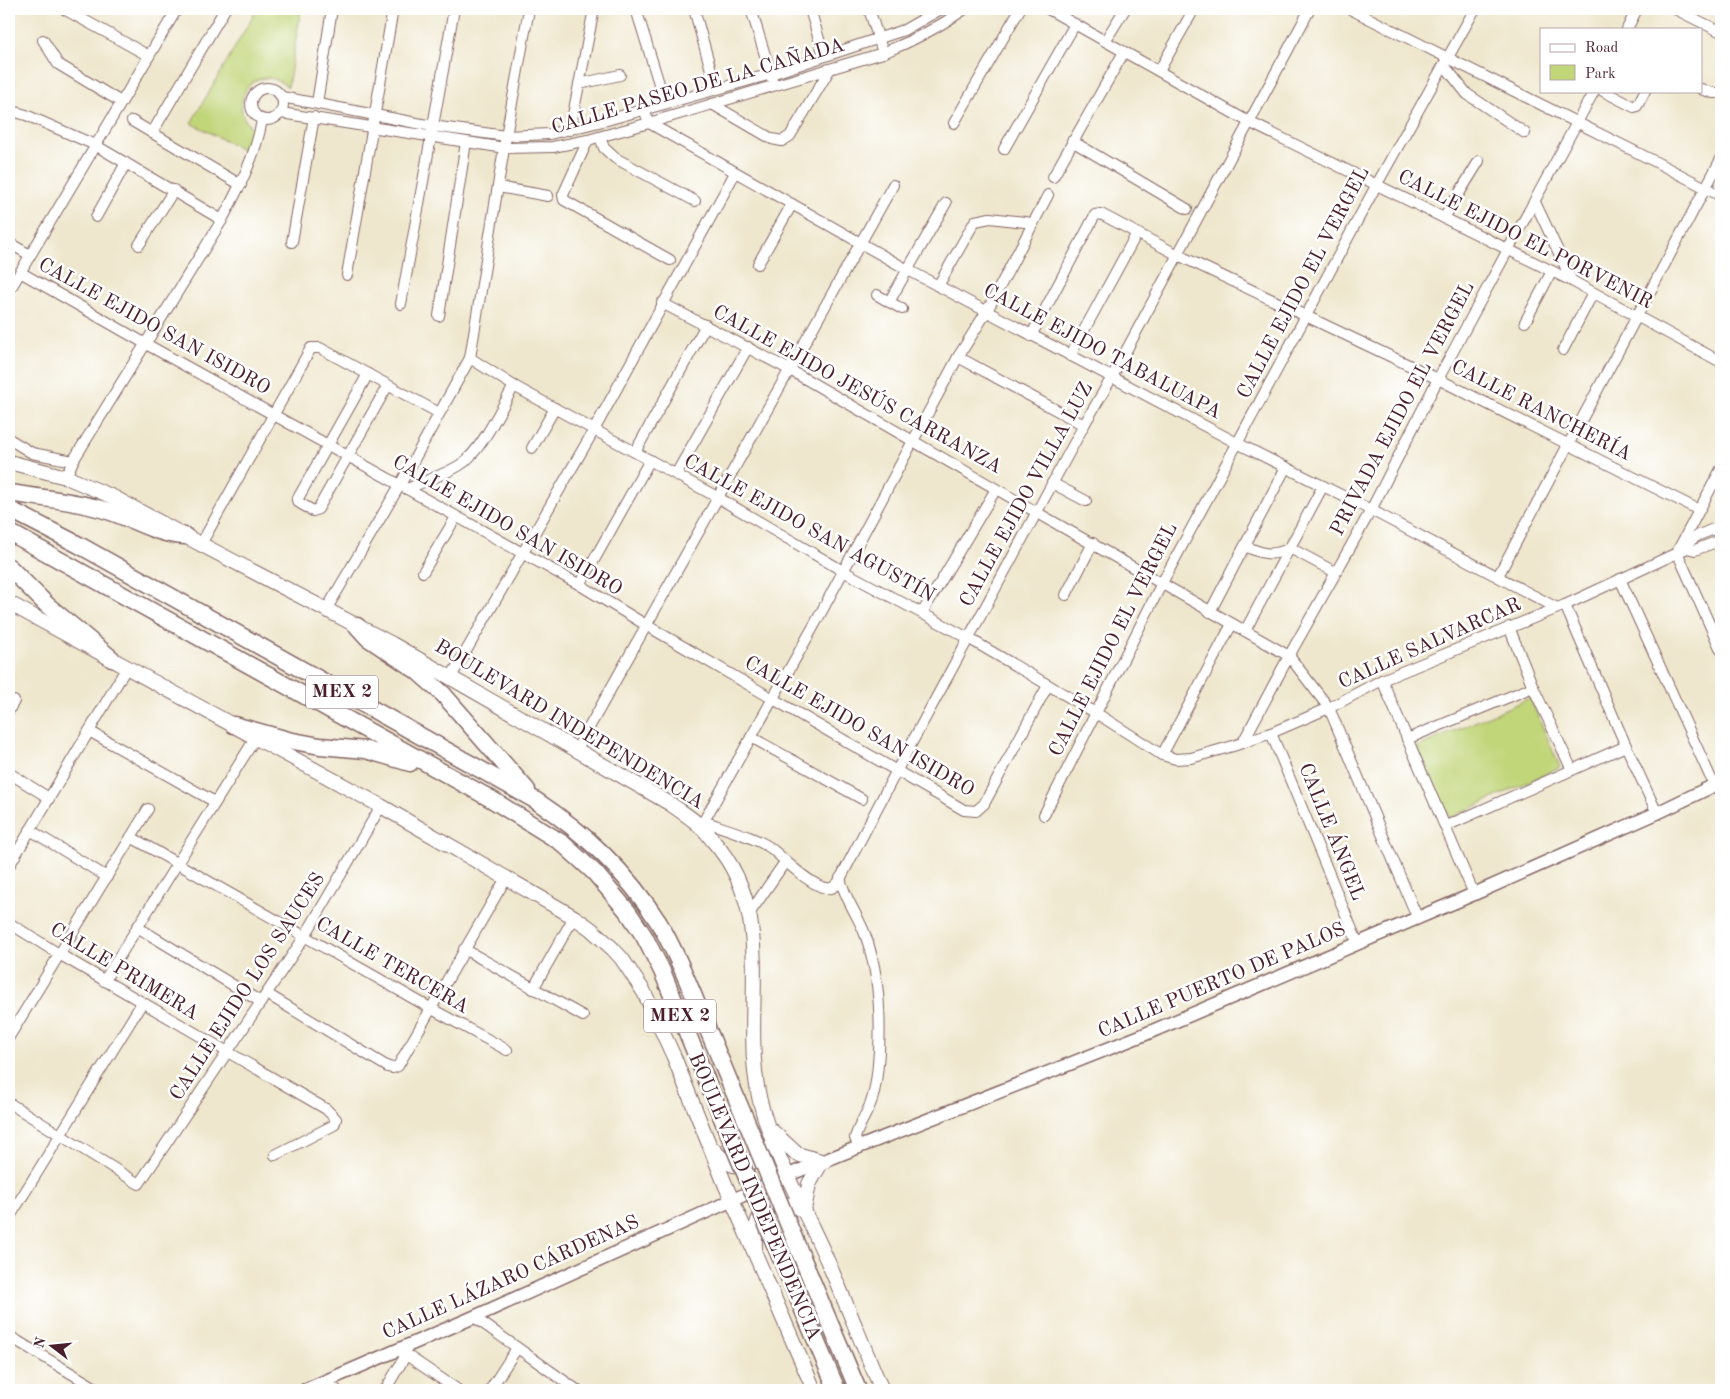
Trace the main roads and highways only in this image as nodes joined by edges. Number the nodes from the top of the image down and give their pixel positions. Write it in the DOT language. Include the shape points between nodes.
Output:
graph roads {
  1 [pos="9,462"];
  2 [pos="9,493"];
  3 [pos="9,509"];
  4 [pos="9,532"];
  5 [pos="185,536"];
  6 [pos="9,568"];
  7 [pos="9,603"];
  8 [pos="357,626"];
  9 [pos="112,658"];
  10 [pos="234,725"];
  11 [pos="455,780"];
  12 [pos="535,800"];
  13 [pos="770,1132"];
  14 [pos="709,1144"];
  15 [pos="804,1211"];
  16 [pos="755,1254"];
  17 [pos="814,1390"];
  18 [pos="836,1390"];
  19 [pos="858,1390"];
  20 [pos="882,1390"];
  1 -- 5 [label="main road, BOULEVARD INDEPENDENCIA" via="30,459 113,497"];
  2 -- 5 [label="highway" via="89,506 166,534"];
  3 -- 12 [label="highway, MEX 2"];
  4 -- 11 [label="highway, MEX 2"];
  5 -- 8 [label="main road, BOULEVARD INDEPENDENCIA"];
  6 -- 9 [label="highway"];
  7 -- 9 [label="main road, BOULEVARD INDEPENDENCIA / MEX 2"];
  8 -- 12 [label="highway" via="368,638 416,670 443,694"];
  8 -- 13 [label="main road, BOULEVARD INDEPENDENCIA" via="577,749 702,824 729,862 741,886 749,914 754,943 754,1068"];
  9 -- 10 [label="main road, BOULEVARD INDEPENDENCIA / MEX 2"];
  10 -- 11 [label="highway" via="302,744 382,753"];
  10 -- 14 [label="main road, BOULEVARD INDEPENDENCIA / MEX 2" via="381,806 591,929 622,959 644,992"];
  11 -- 18 [label="highway, MEX 2, bridge" via="562,843 595,873 644,936 662,971"];
  12 -- 19 [label="highway, MEX 2, bridge" via="579,830 604,854 633,887 670,942"];
  13 -- 14 [label="main road" via="765,1152 740,1166 727,1162"];
  13 -- 15 [label="main road, BOULEVARD INDEPENDENCIA"];
  13 -- 15 [label="main road" via="797,1154 822,1163 809,1184"];
  14 -- 16 [label="main road, BOULEVARD INDEPENDENCIA / MEX 2"];
  15 -- 16 [label="main road" via="786,1203 768,1207 755,1227"];
  15 -- 20 [label="main road, BOULEVARD INDEPENDENCIA"];
  16 -- 17 [label="main road, BOULEVARD INDEPENDENCIA / MEX 2"];
}
